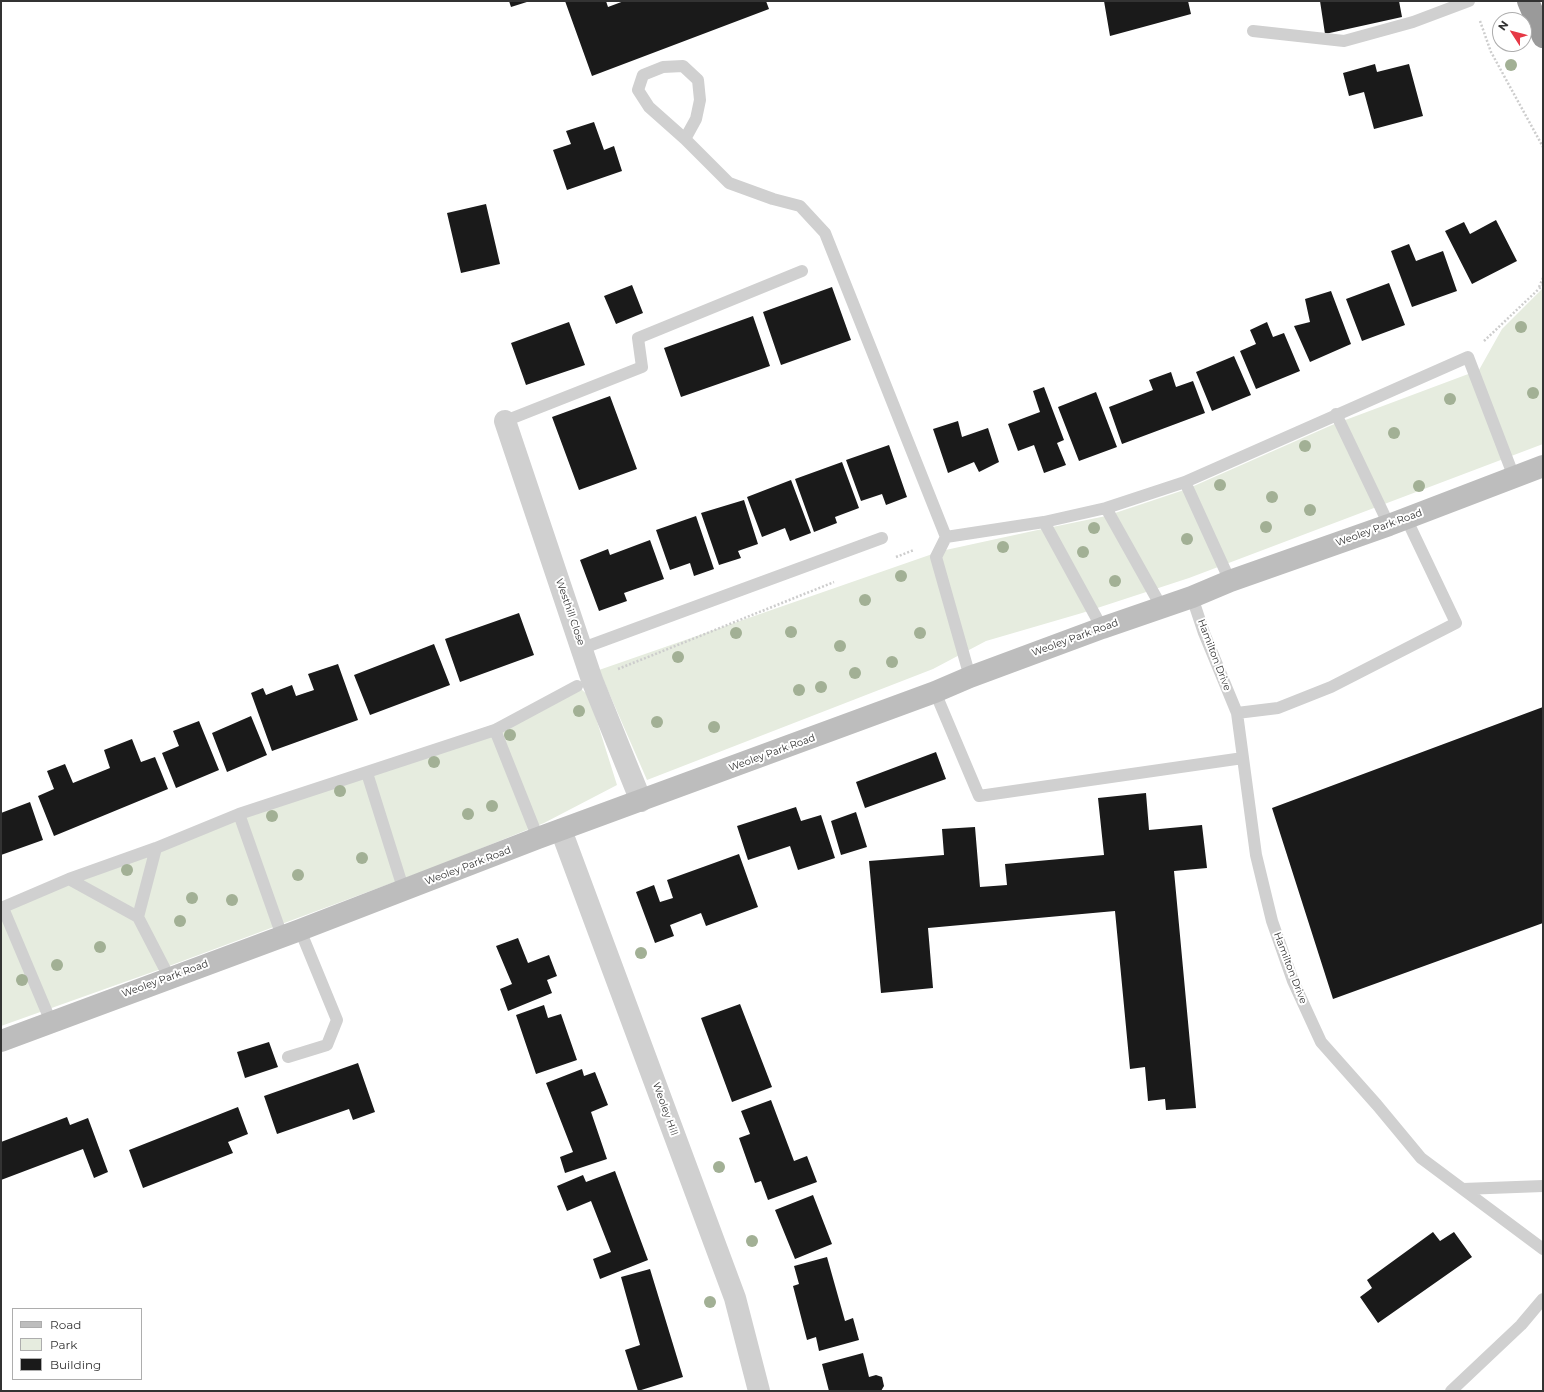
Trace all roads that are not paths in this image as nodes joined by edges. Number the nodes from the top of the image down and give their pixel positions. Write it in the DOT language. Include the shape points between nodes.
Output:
graph roads {
  1 [pos="1470,1"];
  2 [pos="1528,1"];
  3 [pos="1253,31"];
  4 [pos="1543,37"];
  5 [pos="685,139"];
  6 [pos="802,272"];
  7 [pos="1336,414"];
  8 [pos="505,421"];
  9 [pos="1543,466"];
  10 [pos="1514,476"];
  11 [pos="1185,482"];
  12 [pos="1106,508"];
  13 [pos="1044,522"];
  14 [pos="1397,522"];
  15 [pos="946,537"];
  16 [pos="882,538"];
  17 [pos="1230,581"];
  18 [pos="1192,597"];
  19 [pos="1162,608"];
  20 [pos="1102,628"];
  21 [pos="583,648"];
  22 [pos="970,677"];
  23 [pos="585,683"];
  24 [pos="935,692"];
  25 [pos="1237,713"];
  26 [pos="495,730"];
  27 [pos="1243,758"];
  28 [pos="367,773"];
  29 [pos="641,801"];
  30 [pos="239,814"];
  31 [pos="561,830"];
  32 [pos="538,838"];
  33 [pos="156,848"];
  34 [pos="69,879"];
  35 [pos="404,890"];
  36 [pos="2,908"];
  37 [pos="138,917"];
  38 [pos="291,933"];
  39 [pos="169,977"];
  40 [pos="51,1022"];
  41 [pos="1,1041"];
  42 [pos="288,1057"];
  43 [pos="1543,1186"];
  44 [pos="1463,1189"];
  45 [pos="1543,1249"];
  46 [pos="1543,1299"];
  47 [pos="759,1391"];
  48 [pos="1452,1391"];
  1 -- 3 [label="lane" via="1413,22 1344,41"];
  2 -- 4 [label="highway"];
  5 -- 5 [label="lane" via="648,107 638,90 643,75 663,67 683,66 698,80 700,100 696,119"];
  5 -- 15 [label="lane" via="728,183 800,206 825,233"];
  6 -- 8 [label="lane" via="638,338 642,367"];
  7 -- 10 [label="lane" via="1468,357"];
  7 -- 11 [label="lane"];
  7 -- 14 [label="lane"];
  8 -- 21 [label="street, Westhill Close"];
  9 -- 10 [label="street, Weoley Park Road"];
  10 -- 14 [label="street, Weoley Park Road"];
  11 -- 12 [label="lane"];
  11 -- 17 [label="lane"];
  12 -- 13 [label="lane"];
  12 -- 19 [label="lane"];
  13 -- 15 [label="lane"];
  13 -- 20 [label="lane"];
  14 -- 17 [label="street, Weoley Park Road"];
  14 -- 25 [label="lane" via="1456,623 1331,687 1278,708"];
  15 -- 22 [label="lane" via="936,557"];
  16 -- 21 [label="lane"];
  17 -- 18 [label="street, Weoley Park Road"];
  18 -- 19 [label="street, Weoley Park Road"];
  18 -- 25 [label="lane, Hamilton Drive"];
  19 -- 20 [label="street, Weoley Park Road"];
  20 -- 22 [label="street, Weoley Park Road"];
  21 -- 23 [label="street, Westhill Close"];
  22 -- 24 [label="street, Weoley Park Road"];
  23 -- 26 [label="lane"];
  23 -- 29 [label="street, Westhill Close"];
  24 -- 27 [label="lane" via="979,796"];
  24 -- 29 [label="street, Weoley Park Road"];
  25 -- 27 [label="lane, Hamilton Drive"];
  26 -- 28 [label="lane"];
  26 -- 32 [label="lane"];
  27 -- 44 [label="lane, Hamilton Drive" via="1256,855 1272,921 1293,980 1321,1042 1421,1158"];
  28 -- 30 [label="lane"];
  28 -- 35 [label="lane"];
  29 -- 31 [label="street, Weoley Park Road"];
  30 -- 33 [label="lane"];
  30 -- 38 [label="lane"];
  31 -- 32 [label="street, Weoley Park Road"];
  31 -- 47 [label="street, Weoley Hill" via="735,1298"];
  32 -- 35 [label="street, Weoley Park Road"];
  33 -- 34 [label="lane"];
  33 -- 37 [label="lane"];
  34 -- 36 [label="lane"];
  34 -- 37 [label="lane"];
  35 -- 38 [label="street, Weoley Park Road"];
  36 -- 40 [label="lane"];
  37 -- 39 [label="lane"];
  38 -- 39 [label="street, Weoley Park Road"];
  38 -- 42 [label="lane" via="337,1020 327,1045"];
  39 -- 40 [label="street, Weoley Park Road"];
  40 -- 41 [label="street, Weoley Park Road"];
  43 -- 44 [label="lane"];
  44 -- 45 [label="lane, Hamilton Drive"];
  46 -- 48 [label="lane" via="1521,1325"];
}
